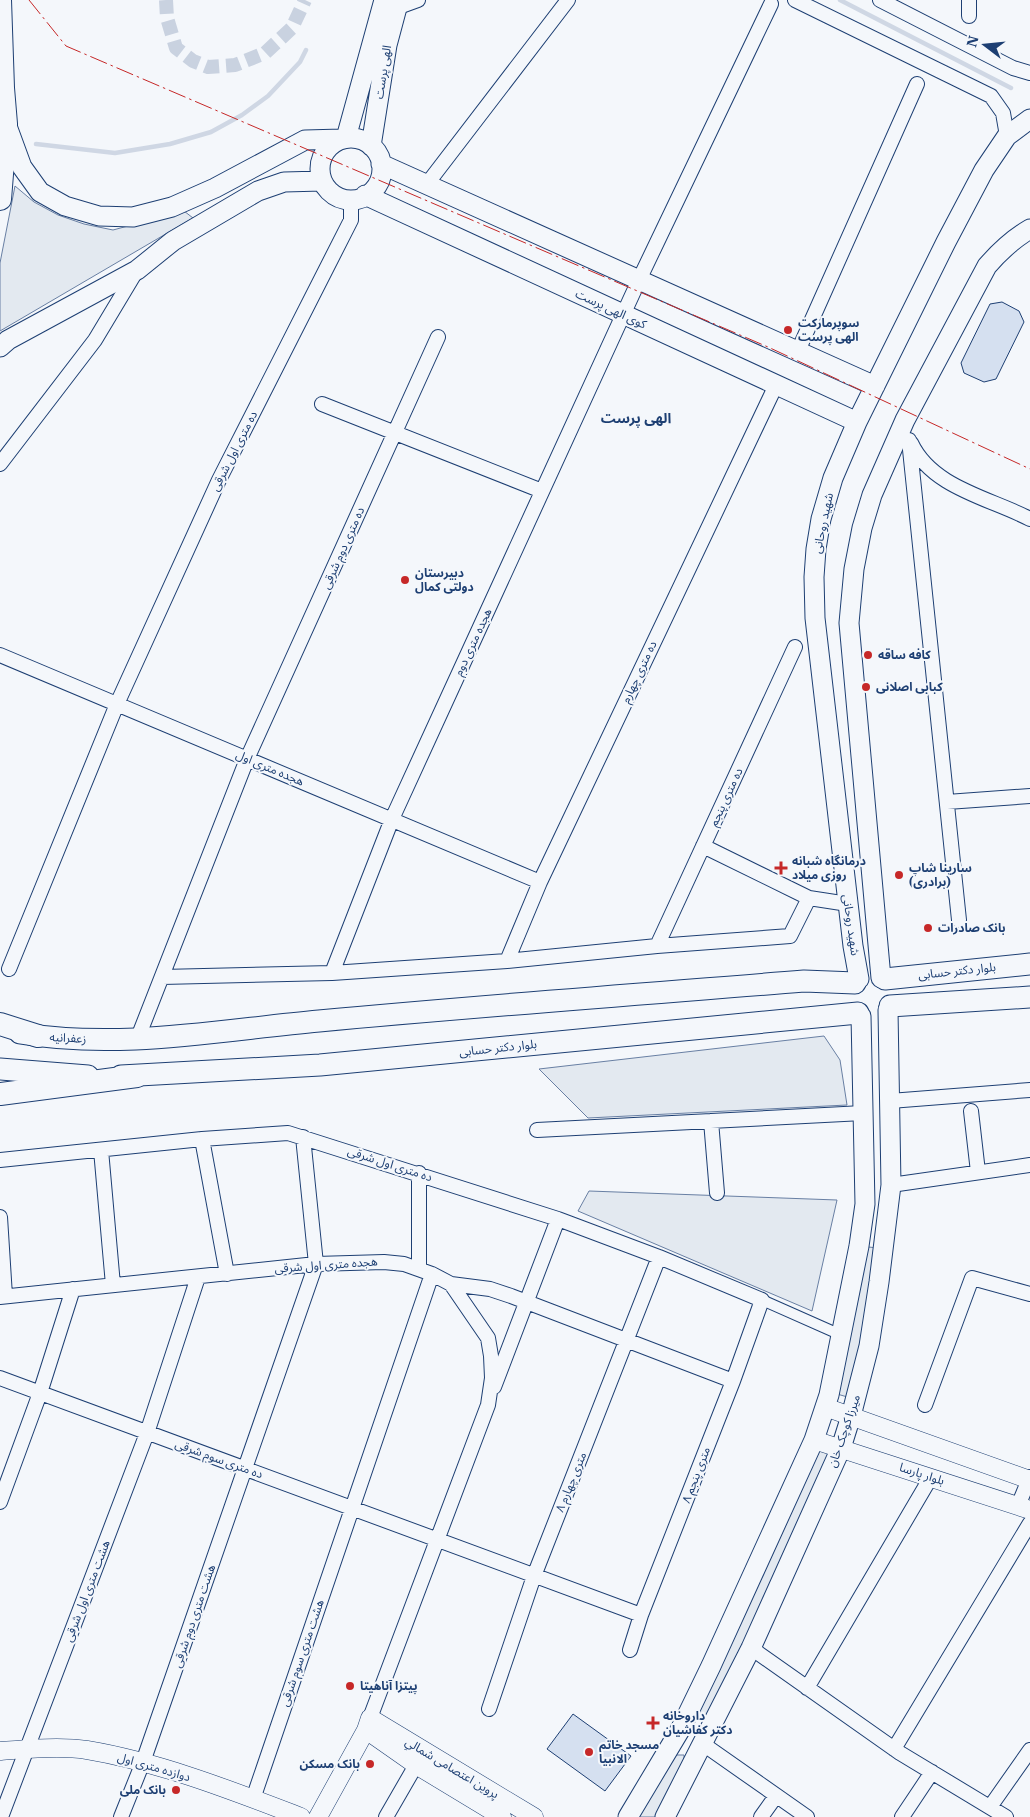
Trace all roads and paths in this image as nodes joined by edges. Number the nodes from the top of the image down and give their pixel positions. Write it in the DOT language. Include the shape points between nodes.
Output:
graph roads {
  1 [pos="0,0"];
  2 [pos="418,0"];
  3 [pos="568,0"];
  4 [pos="795,0"];
  5 [pos="880,0"];
  6 [pos="970,0"];
  7 [pos="393,3"];
  8 [pos="771,4"];
  9 [pos="969,16"];
  10 [pos="1030,72"];
  11 [pos="917,84"];
  12 [pos="1030,119"];
  13 [pos="6,124"];
  14 [pos="1007,136"];
  15 [pos="344,138"];
  16 [pos="371,146"];
  17 [pos="381,164"];
  18 [pos="322,181"];
  19 [pos="427,184"];
  20 [pos="358,198"];
  21 [pos="0,199"];
  22 [pos="1030,229"];
  23 [pos="137,270"];
  24 [pos="639,280"];
  25 [pos="623,314"];
  26 [pos="438,337"];
  27 [pos="0,347"];
  28 [pos="798,351"];
  29 [pos="776,385"];
  30 [pos="875,386"];
  31 [pos="322,404"];
  32 [pos="905,420"];
  33 [pos="857,422"];
  34 [pos="395,433"];
  35 [pos="909,440"];
  36 [pos="0,464"];
  37 [pos="542,491"];
  38 [pos="1030,519"];
  39 [pos="795,647"];
  40 [pos="0,655"];
  41 [pos="117,704"];
  42 [pos="247,759"];
  43 [pos="1030,796"];
  44 [pos="947,802"];
  45 [pos="392,819"];
  46 [pos="703,846"];
  47 [pos="540,882"];
  48 [pos="809,898"];
  49 [pos="848,904"];
  50 [pos="959,920"];
  51 [pos="657,946"];
  52 [pos="507,962"];
  53 [pos="1030,964"];
  54 [pos="9,969"];
  55 [pos="332,973"];
  56 [pos="162,977"];
  57 [pos="883,978"];
  58 [pos="857,981"];
  59 [pos="1030,997"];
  60 [pos="889,1008"];
  61 [pos="860,1014"];
  62 [pos="0,1024"];
  63 [pos="0,1030"];
  64 [pos="38,1036"];
  65 [pos="137,1040"];
  66 [pos="0,1069"];
  67 [pos="137,1076"];
  68 [pos="1030,1090"];
  69 [pos="0,1094"];
  70 [pos="890,1101"];
  71 [pos="971,1111"];
  72 [pos="863,1113"];
  73 [pos="711,1121"];
  74 [pos="537,1130"];
  75 [pos="303,1137"];
  76 [pos="202,1139"];
  77 [pos="101,1150"];
  78 [pos="0,1160"];
  79 [pos="1030,1165"];
  80 [pos="978,1172"];
  81 [pos="420,1173"];
  82 [pos="717,1193"];
  83 [pos="890,1194"];
  84 [pos="864,1204"];
  85 [pos="0,1217"];
  86 [pos="558,1219"];
  87 [pos="859,1243"];
  88 [pos="884,1246"];
  89 [pos="659,1257"];
  90 [pos="316,1264"];
  91 [pos="419,1268"];
  92 [pos="227,1274"];
  93 [pos="432,1274"];
  94 [pos="198,1277"];
  95 [pos="451,1284"];
  96 [pos="112,1285"];
  97 [pos="73,1289"];
  98 [pos="1030,1294"];
  99 [pos="3,1296"];
  100 [pos="762,1300"];
  101 [pos="526,1302"];
  102 [pos="841,1335"];
  103 [pos="627,1341"];
  104 [pos="0,1378"];
  105 [pos="733,1381"];
  106 [pos="40,1393"];
  107 [pos="488,1405"];
  108 [pos="925,1405"];
  109 [pos="825,1407"];
  110 [pos="851,1416"];
  111 [pos="147,1433"];
  112 [pos="814,1440"];
  113 [pos="841,1448"];
  114 [pos="245,1469"];
  115 [pos="930,1476"];
  116 [pos="1029,1479"];
  117 [pos="0,1502"];
  118 [pos="351,1508"];
  119 [pos="1024,1508"];
  120 [pos="1030,1523"];
  121 [pos="437,1540"];
  122 [pos="534,1576"];
  123 [pos="641,1615"];
  124 [pos="751,1648"];
  125 [pos="630,1650"];
  126 [pos="807,1688"];
  127 [pos="489,1710"];
  128 [pos="368,1724"];
  129 [pos="703,1744"];
  130 [pos="26,1749"];
  131 [pos="894,1749"];
  132 [pos="1030,1750"];
  133 [pos="0,1751"];
  134 [pos="144,1762"];
  135 [pos="416,1765"];
  136 [pos="932,1772"];
  137 [pos="776,1796"];
  138 [pos="253,1799"];
  139 [pos="990,1808"];
  140 [pos="1,1817"];
  141 [pos="121,1817"];
  142 [pos="301,1817"];
  143 [pos="318,1817"];
  144 [pos="386,1817"];
  145 [pos="502,1817"];
  146 [pos="534,1817"];
  147 [pos="628,1817"];
  148 [pos="665,1817"];
  149 [pos="761,1817"];
  150 [pos="807,1817"];
  151 [pos="902,1817"];
  152 [pos="1006,1817"];
  1 -- 13 [label="highway"];
  2 -- 7 [label="street"];
  3 -- 19 [label="street"];
  4 -- 14 [label="street" via="991,96 1003,113"];
  5 -- 10 [label="street" via="1013,68"];
  6 -- 9 [label="street"];
  7 -- 15 [label="main road, الهی پرست"];
  7 -- 16 [label="main road, الهی پرست"];
  8 -- 24 [label="street, هجده متری دوم"];
  11 -- 28 [label="street"];
  12 -- 14 [label="main road, شهید روحانی"];
  13 -- 15 [label="main road" via="22,168 40,192 65,206 99,216 133,216 172,207 305,140"];
  13 -- 21 [label="highway"];
  14 -- 30 [label="main road, شهید روحانی" via="984,170"];
  15 -- 16 [label="main road" via="364,140"];
  15 -- 18 [label="main road" via="325,151 321,160"];
  16 -- 17 [label="main road"];
  17 -- 19 [label="main road"];
  17 -- 20 [label="main road" via="377,184 371,192"];
  18 -- 20 [label="main road" via="334,195"];
  18 -- 23 [label="main road" via="284,182 258,191 173,241"];
  19 -- 24 [label="main road"];
  20 -- 25 [label="main road, کوی الهی پرست"];
  20 -- 41 [label="street, ده متری اول شرقی" via="351,220 219,480"];
  22 -- 32 [label="main road, شهید روحانی" via="1001,250 987,266"];
  23 -- 27 [label="main road"];
  23 -- 36 [label="street" via="95,340"];
  24 -- 25 [label="street, هجده متری دوم"];
  24 -- 28 [label="main road"];
  25 -- 29 [label="main road, کوی الهی پرست"];
  25 -- 37 [label="street, هجده متری دوم"];
  26 -- 34 [label="street, ده متری دوم شرقی"];
  28 -- 30 [label="main road"];
  29 -- 33 [label="main road, کوی الهی پرست"];
  29 -- 47 [label="street, ده متری چهارم"];
  30 -- 33 [label="main road, شهید روحانی"];
  31 -- 34 [label="street"];
  32 -- 35 [label="street"];
  32 -- 57 [label="main road, شهید روحانی" via="872,495 862,528 849,623"];
  33 -- 49 [label="main road, شهید روحانی" via="821,519 814,577 815,618"];
  34 -- 37 [label="street"];
  34 -- 42 [label="street, ده متری دوم شرقی"];
  35 -- 38 [label="street" via="916,453 944,479"];
  35 -- 44 [label="street"];
  37 -- 45 [label="street, هجده متری دوم"];
  39 -- 46 [label="street, ده متری پنجم"];
  40 -- 41 [label="street, هجده متری اول"];
  41 -- 42 [label="street, هجده متری اول"];
  41 -- 54 [label="street, ده متری اول شرقی"];
  42 -- 45 [label="street, هجده متری اول"];
  42 -- 56 [label="street, ده متری دوم شرقی"];
  43 -- 44 [label="street"];
  44 -- 50 [label="street"];
  45 -- 47 [label="street, هجده متری اول"];
  45 -- 55 [label="street, هجده متری دوم"];
  46 -- 48 [label="street"];
  46 -- 51 [label="street, ده متری پنجم"];
  47 -- 52 [label="street, ده متری چهارم"];
  48 -- 49 [label="street"];
  48 -- 51 [label="street" via="790,936"];
  49 -- 58 [label="main road, شهید روحانی"];
  51 -- 52 [label="street"];
  52 -- 55 [label="street"];
  53 -- 57 [label="main road, بلوار دکتر حسابی"];
  55 -- 56 [label="street"];
  56 -- 65 [label="street, ده متری دوم شرقی"];
  57 -- 58 [label="main road" via="870,975"];
  57 -- 60 [label="main road" via="892,989"];
  58 -- 61 [label="main road" via="850,992 850,999"];
  58 -- 65 [label="main road" via="804,981 320,1021"];
  59 -- 60 [label="main road"];
  60 -- 61 [label="main road" via="876,1017"];
  60 -- 70 [label="main road, میرزا کوچک خان"];
  61 -- 67 [label="main road, بلوار دکتر حسابی" via="320,1065"];
  61 -- 72 [label="main road, میرزا کوچک خان"];
  62 -- 64 [label="highway"];
  63 -- 64 [label="main road, زعفرانیه"];
  64 -- 65 [label="main road, زعفرانیه"];
  66 -- 67 [label="main road" via="77,1076"];
  67 -- 69 [label="highway"];
  68 -- 70 [label="street"];
  70 -- 83 [label="main road, میرزا کوچک خان"];
  71 -- 80 [label="street"];
  72 -- 73 [label="street"];
  72 -- 84 [label="main road, میرزا کوچک خان"];
  73 -- 74 [label="street"];
  73 -- 82 [label="street"];
  75 -- 76 [label="street, ده متری اول شرقی" via="288,1133"];
  75 -- 81 [label="street, ده متری اول شرقی"];
  75 -- 90 [label="street"];
  76 -- 77 [label="street, ده متری اول شرقی"];
  76 -- 92 [label="street"];
  77 -- 78 [label="street, ده متری اول شرقی"];
  77 -- 96 [label="street"];
  79 -- 80 [label="street"];
  80 -- 83 [label="street"];
  81 -- 86 [label="street, ده متری اول شرقی"];
  81 -- 91 [label="street"];
  83 -- 84 [label="main road"];
  83 -- 88 [label="main road, میرزا کوچک خان"];
  84 -- 87 [label="main road, میرزا کوچک خان"];
  85 -- 99 [label="street"];
  86 -- 89 [label="street, ده متری اول شرقی"];
  86 -- 101 [label="street"];
  87 -- 88 [label="main road"];
  87 -- 102 [label="main road, میرزا کوچک خان"];
  88 -- 110 [label="main road, میرزا کوچک خان" via="869,1346"];
  89 -- 100 [label="street, ده متری اول شرقی"];
  89 -- 103 [label="street, ۸ متری چهارم"];
  90 -- 91 [label="street, هجده متری اول شرقی" via="384,1262"];
  90 -- 92 [label="street, هجده متری اول شرقی"];
  90 -- 114 [label="street, هشت متری دوم شرقی"];
  91 -- 93 [label="street, هجده متری اول شرقی"];
  92 -- 94 [label="street, هجده متری اول شرقی"];
  93 -- 95 [label="street, هجده متری اول شرقی"];
  93 -- 118 [label="street, هشت متری سوم شرقی"];
  94 -- 96 [label="street, هجده متری اول شرقی"];
  94 -- 111 [label="street, هشت متری اول شرقی"];
  95 -- 101 [label="street" via="490,1289"];
  95 -- 107 [label="street, هجده متری اول شرقی" via="488,1338 492,1378"];
  96 -- 97 [label="street, هجده متری اول شرقی"];
  97 -- 99 [label="street, هجده متری اول شرقی"];
  97 -- 106 [label="street"];
  98 -- 108 [label="street" via="972,1278"];
  100 -- 102 [label="street"];
  100 -- 105 [label="street, ۸ متری پنجم"];
  101 -- 103 [label="street"];
  101 -- 107 [label="street"];
  102 -- 109 [label="main road, میرزا کوچک خان"];
  103 -- 105 [label="street"];
  103 -- 122 [label="street, ۸ متری چهارم"];
  104 -- 106 [label="street, ده متری سوم شرقی"];
  105 -- 123 [label="street, ۸ متری پنجم"];
  106 -- 111 [label="street, ده متری سوم شرقی"];
  106 -- 117 [label="street"];
  107 -- 121 [label="street, هجده متری اول شرقی"];
  109 -- 110 [label="street"];
  109 -- 112 [label="main road, میرزا کوچک خان"];
  110 -- 113 [label="main road, میرزا کوچک خان"];
  110 -- 116 [label="street"];
  111 -- 114 [label="street, ده متری سوم شرقی"];
  111 -- 130 [label="street, هشت متری اول شرقی"];
  112 -- 113 [label="street, بلوار پارسا"];
  112 -- 147 [label="main road, میرزا کوچک خان" via="712,1666 680,1730"];
  113 -- 115 [label="street, بلوار پارسا"];
  113 -- 124 [label="main road, میرزا کوچک خان"];
  114 -- 118 [label="street, ده متری سوم شرقی"];
  114 -- 134 [label="street, هشت متری دوم شرقی"];
  115 -- 119 [label="street, بلوار پارسا"];
  115 -- 126 [label="street"];
  116 -- 119 [label="street"];
  118 -- 121 [label="street, ده متری سوم شرقی"];
  118 -- 138 [label="street, هشت متری سوم شرقی"];
  120 -- 131 [label="street"];
  121 -- 122 [label="street, ده متری سوم شرقی"];
  121 -- 128 [label="street, هجده متری اول شرقی"];
  122 -- 123 [label="street, ده متری سوم شرقی"];
  122 -- 127 [label="street, ۸ متری چهارم"];
  123 -- 125 [label="street, ۸ متری پنجم"];
  124 -- 126 [label="street"];
  124 -- 129 [label="main road, میرزا کوچک خان"];
  126 -- 131 [label="street"];
  128 -- 135 [label="street, پروین اعتصامی شمالیِ"];
  128 -- 143 [label="street"];
  128 -- 146 [label="street, پروین اعتصامی شمالیِ"];
  129 -- 137 [label="street"];
  129 -- 148 [label="main road, میرزا کوچک خان"];
  130 -- 133 [label="street, دوازده متری اول"];
  130 -- 134 [label="street, دوازده متری اول" via="86,1750"];
  130 -- 140 [label="street, هشت متری اول شرقی"];
  131 -- 136 [label="street"];
  132 -- 139 [label="street"];
  134 -- 138 [label="street, دوازده متری اول"];
  134 -- 141 [label="street, هشت متری دوم شرقی"];
  135 -- 144 [label="street"];
  135 -- 145 [label="street, پروین اعتصامی شمالیِ"];
  136 -- 139 [label="street"];
  136 -- 151 [label="street"];
  137 -- 149 [label="street"];
  137 -- 150 [label="street"];
  138 -- 142 [label="street, دوازده متری اول"];
  139 -- 152 [label="street"];
}
